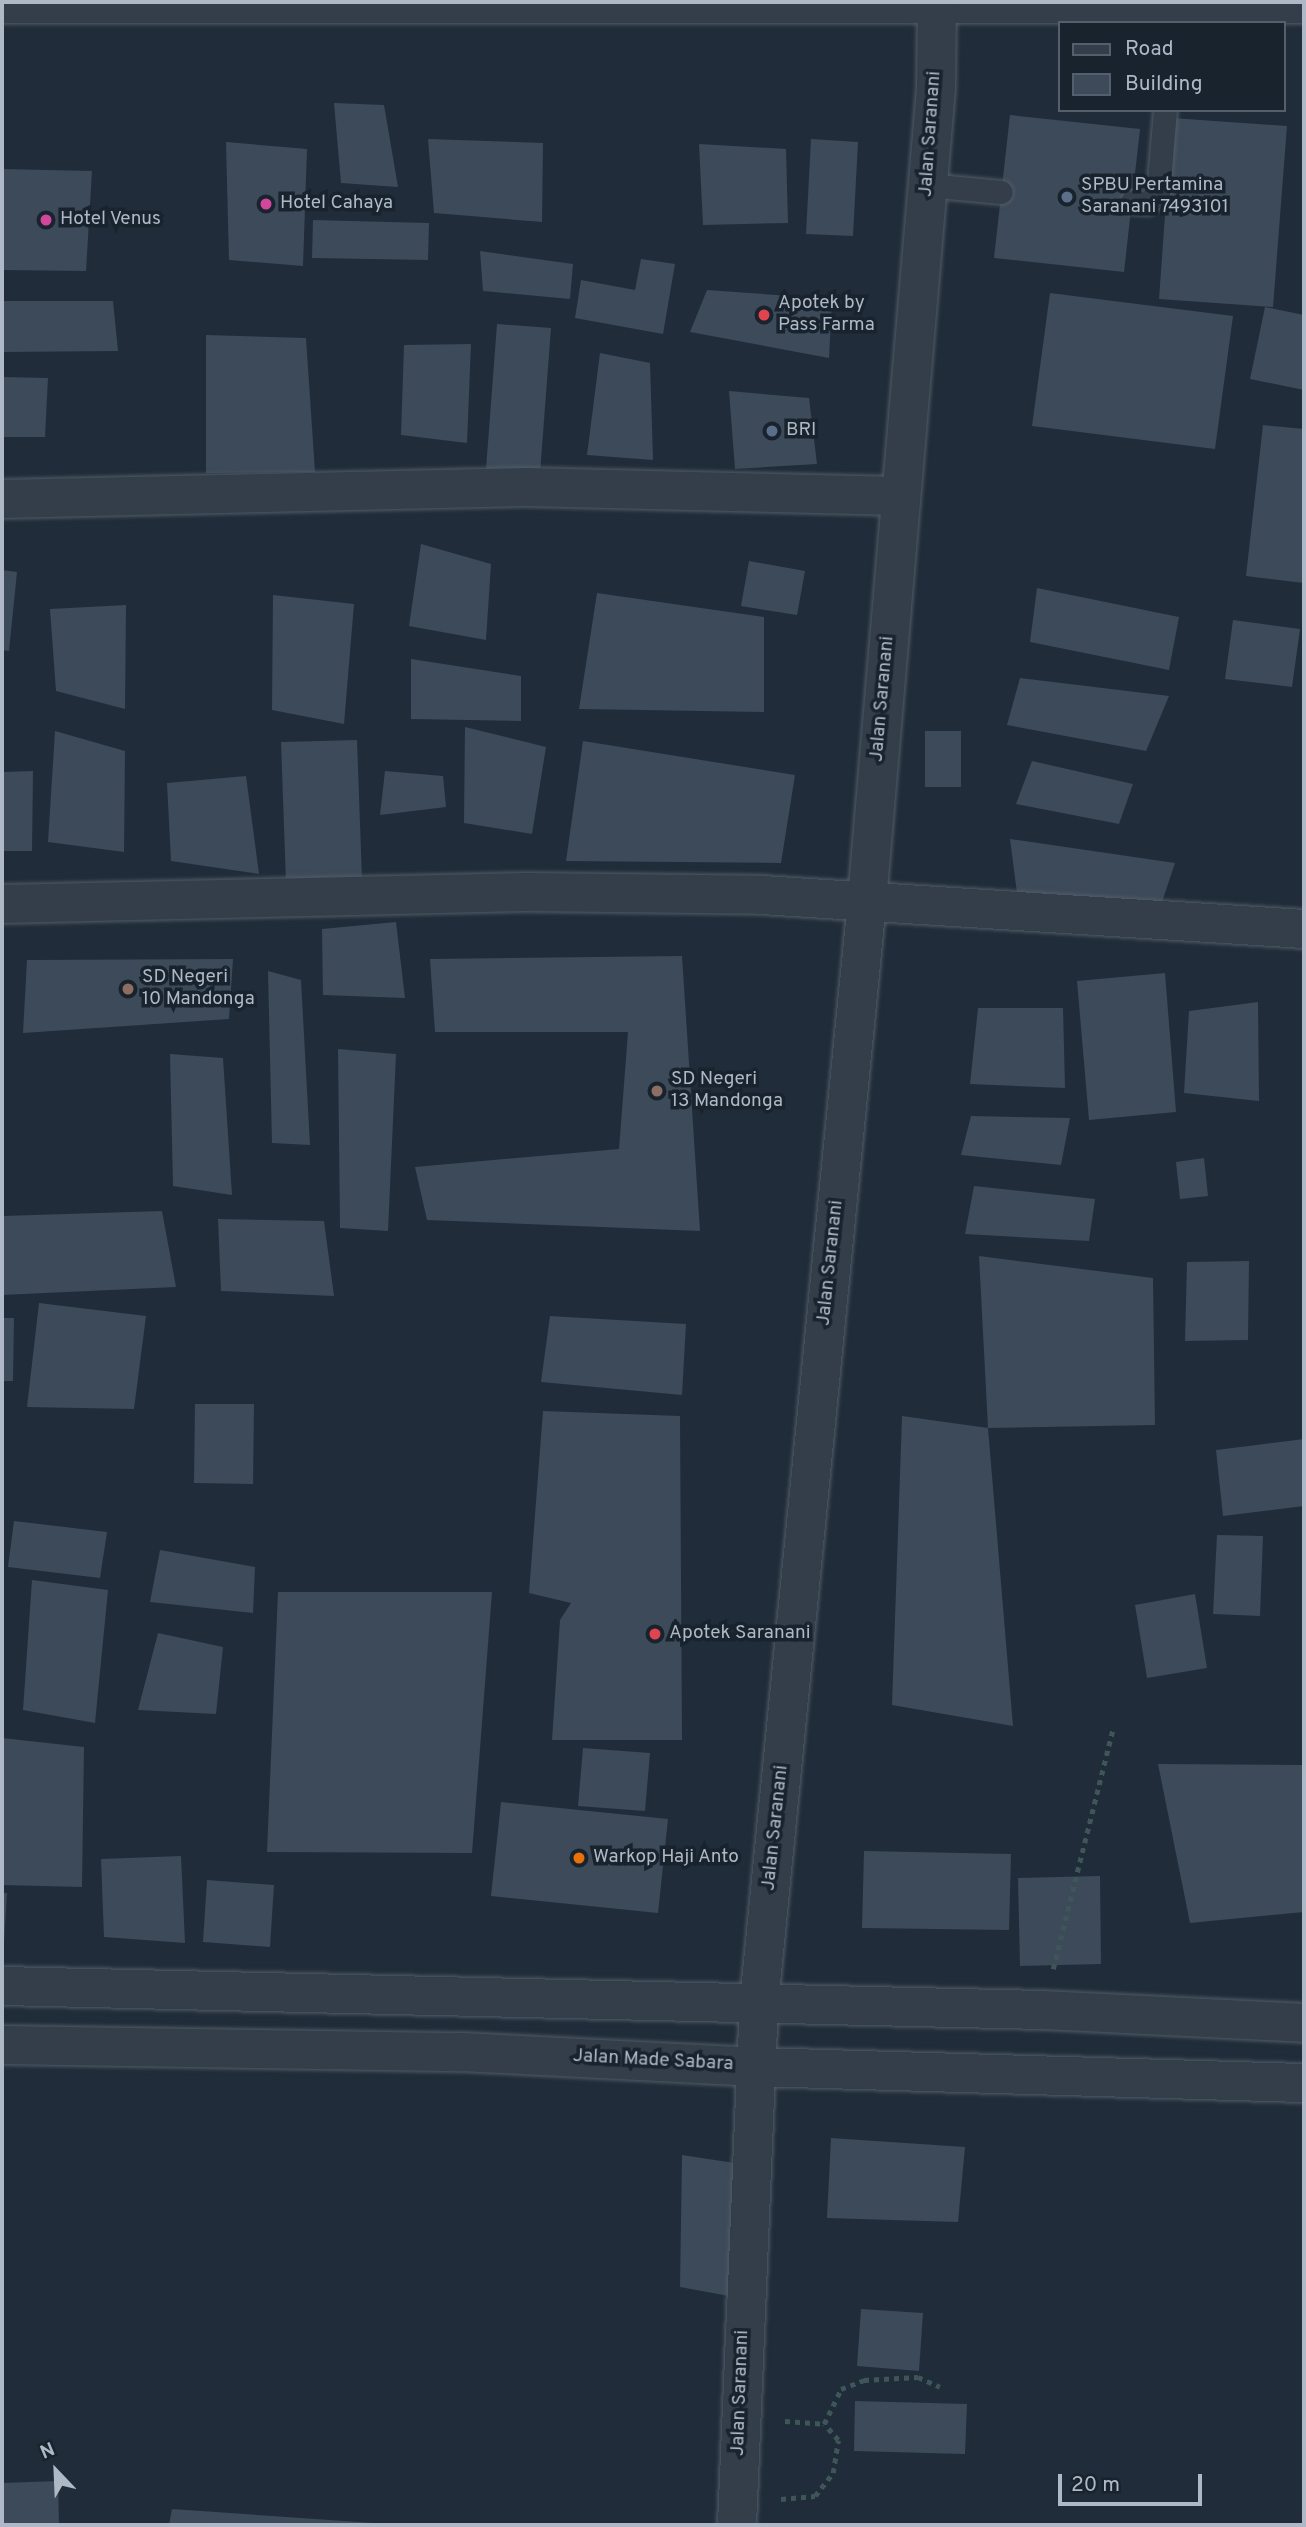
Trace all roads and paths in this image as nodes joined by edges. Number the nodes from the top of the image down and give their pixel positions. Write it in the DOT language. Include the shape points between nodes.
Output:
graph roads {
  1 [pos="937,3"];
  2 [pos="2,4"];
  3 [pos="1304,4"];
  4 [pos="1173,14"];
  5 [pos="1165,112"];
  6 [pos="927,185"];
  7 [pos="1001,192"];
  8 [pos="1132,202"];
  9 [pos="899,496"];
  10 [pos="2,499"];
  11 [pos="867,901"];
  12 [pos="2,904"];
  13 [pos="1304,929"];
  14 [pos="1113,1729"];
  15 [pos="2,1986"];
  16 [pos="759,2003"];
  17 [pos="1042,2010"];
  18 [pos="1304,2022"];
  19 [pos="2,2045"];
  20 [pos="757,2067"];
  21 [pos="1304,2083"];
  22 [pos="940,2387"];
  23 [pos="739,2418"];
  24 [pos="824,2424"];
  25 [pos="737,2514"];
  1 -- 2 [label="street"];
  1 -- 4 [label="street"];
  1 -- 6 [label="street, Jalan Saranani"];
  3 -- 4 [label="street"];
  5 -- 8 [label="lane" via="1158,193 1147,203"];
  6 -- 7 [label="lane"];
  6 -- 9 [label="street, Jalan Saranani"];
  9 -- 10 [label="street" via="526,487"];
  9 -- 11 [label="street, Jalan Saranani"];
  11 -- 12 [label="street" via="527,892"];
  11 -- 13 [label="street"];
  11 -- 16 [label="street, Jalan Saranani"];
  14 -- 17 [label="path"];
  15 -- 16 [label="street"];
  16 -- 17 [label="street"];
  16 -- 20 [label="street, Jalan Saranani"];
  17 -- 18 [label="street"];
  19 -- 20 [label="street, Jalan Made Sabara" via="463,2052"];
  20 -- 21 [label="street, Jalan Made Sabara"];
  20 -- 23 [label="street, Jalan Saranani"];
  22 -- 24 [label="path" via="918,2377 883,2376 847,2384"];
  23 -- 24 [label="path"];
  23 -- 25 [label="street, Jalan Saranani"];
  24 -- 25 [label="path" via="838,2440 833,2473 815,2497"];
}
